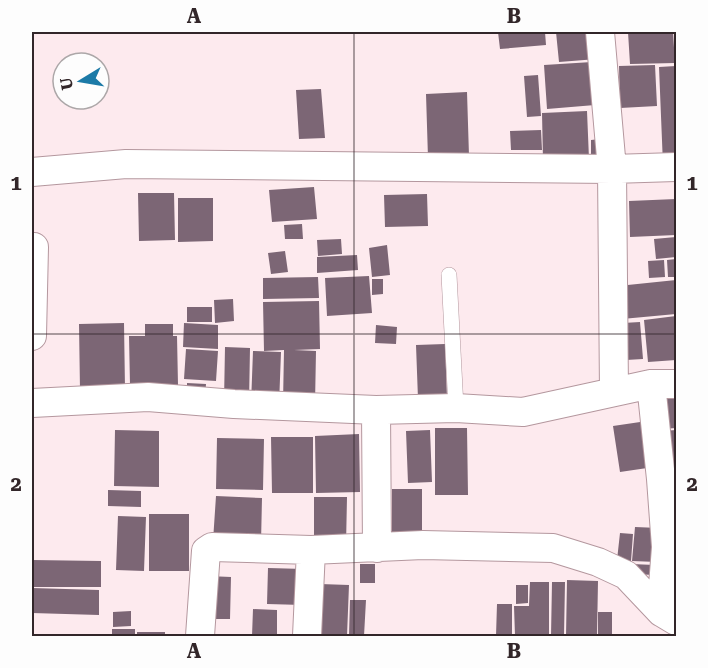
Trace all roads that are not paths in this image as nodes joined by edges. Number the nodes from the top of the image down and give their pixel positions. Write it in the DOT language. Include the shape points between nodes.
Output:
graph roads {
  1 [pos="600,32"];
  2 [pos="676,167"];
  3 [pos="612,169"];
  4 [pos="32,172"];
  5 [pos="34,247"];
  6 [pos="449,275"];
  7 [pos="32,336"];
  8 [pos="664,384"];
  9 [pos="614,392"];
  10 [pos="32,403"];
  11 [pos="456,408"];
  12 [pos="376,410"];
  13 [pos="377,548"];
  14 [pos="311,550"];
  15 [pos="669,616"];
  16 [pos="200,636"];
  17 [pos="307,636"];
  1 -- 3 [label="street"];
  2 -- 3 [label="street"];
  3 -- 4 [label="street" via="126,164"];
  3 -- 9 [label="street"];
  5 -- 7 [label="street"];
  6 -- 11 [label="lane"];
  8 -- 9 [label="street"];
  8 -- 15 [label="street"];
  9 -- 11 [label="street" via="523,412"];
  10 -- 12 [label="street" via="148,398"];
  11 -- 12 [label="street"];
  12 -- 13 [label="street"];
  13 -- 14 [label="street"];
  13 -- 15 [label="street" via="553,548 626,574"];
  14 -- 16 [label="street" via="208,549 203,565"];
  14 -- 17 [label="street"];
}
